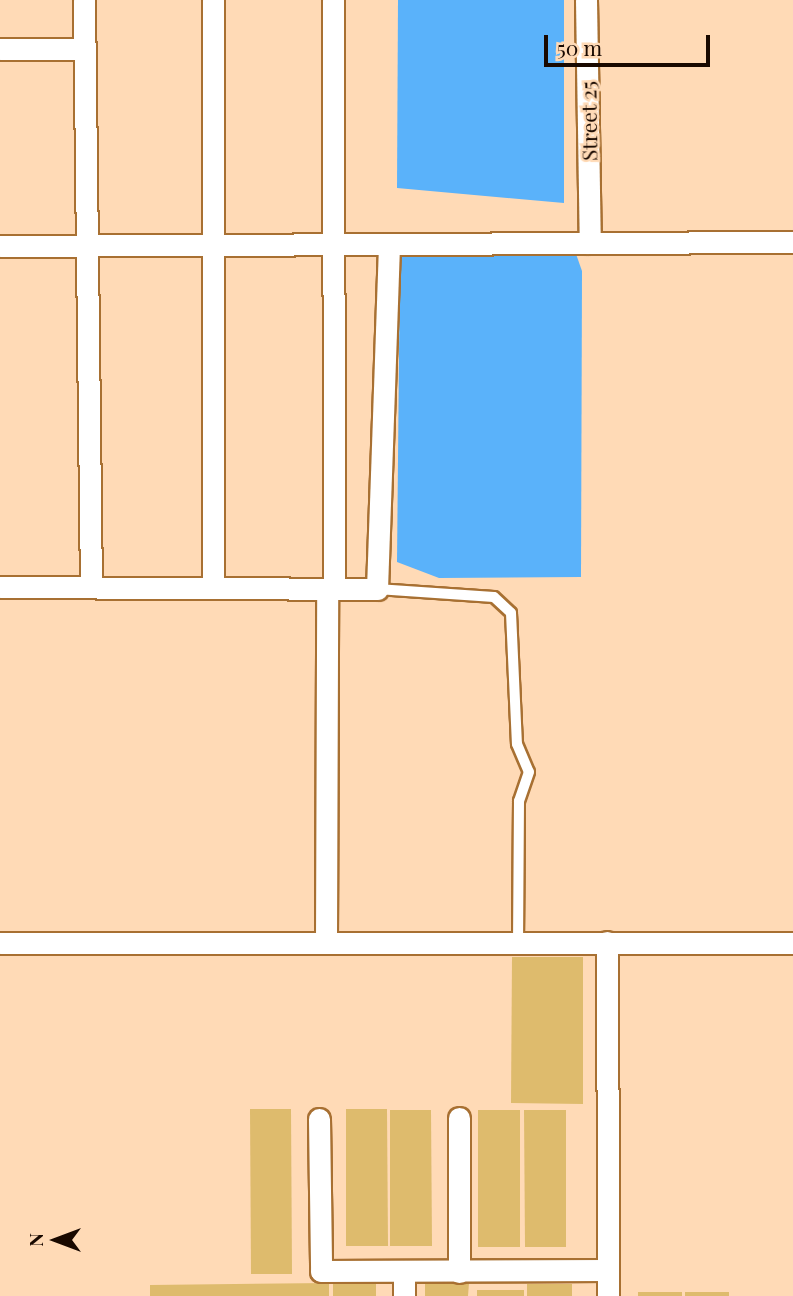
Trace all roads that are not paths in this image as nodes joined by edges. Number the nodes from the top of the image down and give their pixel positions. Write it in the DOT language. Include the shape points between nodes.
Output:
graph roads {
  1 [pos="84,0"];
  2 [pos="213,0"];
  3 [pos="333,0"];
  4 [pos="586,0"];
  5 [pos="0,49"];
  6 [pos="84,49"];
  7 [pos="793,242"];
  8 [pos="590,243"];
  9 [pos="336,244"];
  10 [pos="389,244"];
  11 [pos="212,245"];
  12 [pos="0,246"];
  13 [pos="85,246"];
  14 [pos="213,586"];
  15 [pos="0,587"];
  16 [pos="91,587"];
  17 [pos="330,589"];
  18 [pos="377,590"];
  19 [pos="326,940"];
  20 [pos="607,942"];
  21 [pos="0,943"];
  22 [pos="517,943"];
  23 [pos="793,943"];
  24 [pos="459,1118"];
  25 [pos="319,1119"];
  26 [pos="608,1270"];
  27 [pos="404,1272"];
  28 [pos="459,1272"];
  29 [pos="404,1296"];
  30 [pos="608,1296"];
  1 -- 6 [label="street"];
  2 -- 11 [label="street"];
  3 -- 9 [label="street"];
  4 -- 8 [label="street, Street 25"];
  5 -- 6 [label="street"];
  6 -- 13 [label="street"];
  7 -- 8 [label="street"];
  8 -- 10 [label="street"];
  9 -- 10 [label="street"];
  9 -- 11 [label="street"];
  9 -- 17 [label="street"];
  10 -- 18 [label="street"];
  11 -- 13 [label="street"];
  11 -- 14 [label="street"];
  12 -- 13 [label="street"];
  13 -- 16 [label="street"];
  14 -- 16 [label="street"];
  14 -- 17 [label="street"];
  15 -- 16 [label="street"];
  17 -- 18 [label="street"];
  17 -- 19 [label="street"];
  18 -- 22 [label="lane" via="494,597 511,614 517,744 529,772 519,801"];
  19 -- 21 [label="street"];
  19 -- 22 [label="street"];
  20 -- 22 [label="street"];
  20 -- 23 [label="street"];
  20 -- 26 [label="street"];
  24 -- 28 [label="street"];
  25 -- 27 [label="street" via="318,1267 328,1273"];
  26 -- 28 [label="street"];
  26 -- 30 [label="street"];
  27 -- 28 [label="street"];
  27 -- 29 [label="street"];
}
